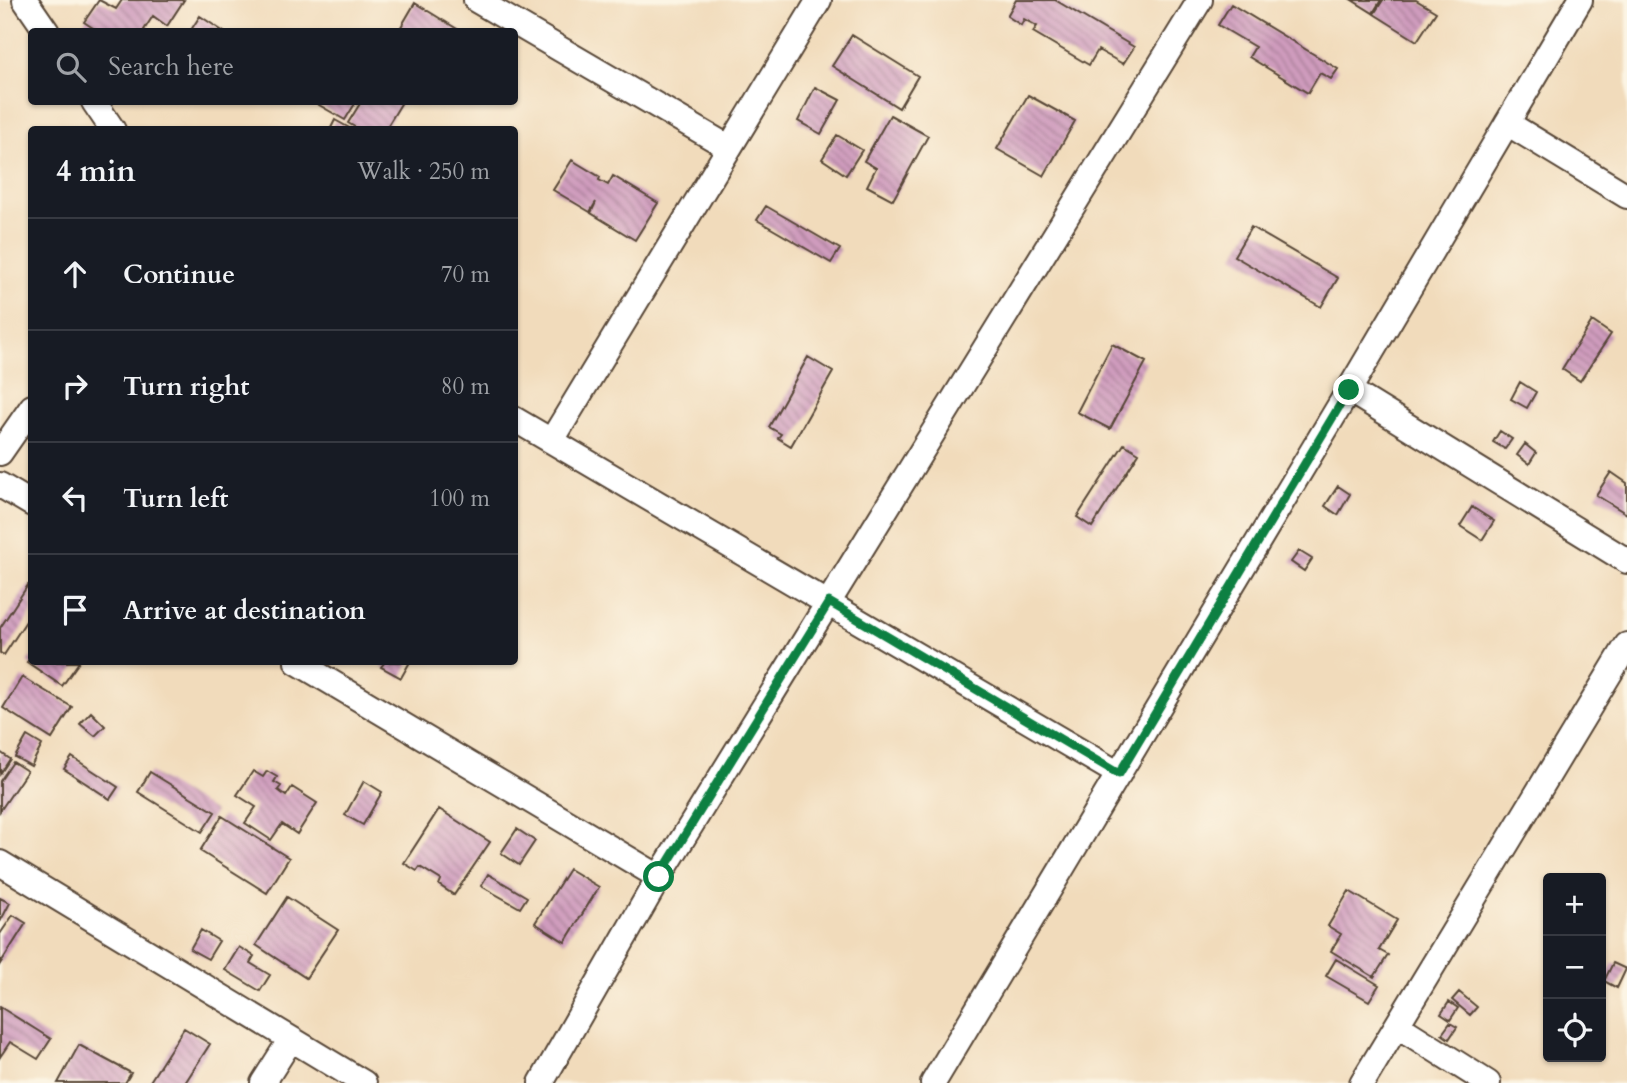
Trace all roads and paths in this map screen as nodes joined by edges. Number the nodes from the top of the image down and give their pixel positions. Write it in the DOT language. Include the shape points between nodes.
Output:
graph roads {
  1 [pos="476,0"];
  2 [pos="819,0"];
  3 [pos="1200,0"];
  4 [pos="1580,0"];
  5 [pos="30,2"];
  6 [pos="45,28"];
  7 [pos="96,105"];
  8 [pos="1507,124"];
  9 [pos="110,126"];
  10 [pos="728,147"];
  11 [pos="1627,196"];
  12 [pos="1349,390"];
  13 [pos="28,413"];
  14 [pos="518,421"];
  15 [pos="552,440"];
  16 [pos="0,453"];
  17 [pos="0,485"];
  18 [pos="28,502"];
  19 [pos="1627,561"];
  20 [pos="829,602"];
  21 [pos="1627,645"];
  22 [pos="302,665"];
  23 [pos="1119,774"];
  24 [pos="0,863"];
  25 [pos="659,877"];
  26 [pos="1398,1026"];
  27 [pos="291,1039"];
  28 [pos="263,1083"];
  29 [pos="364,1083"];
  30 [pos="541,1083"];
  31 [pos="933,1083"];
  32 [pos="1362,1083"];
  33 [pos="1488,1083"];
  1 -- 10 [label="street"];
  2 -- 10 [label="street"];
  3 -- 20 [label="street"];
  4 -- 8 [label="street"];
  5 -- 6 [label="street"];
  7 -- 9 [label="street"];
  8 -- 11 [label="street"];
  8 -- 12 [label="street"];
  10 -- 15 [label="street"];
  12 -- 19 [label="street"];
  12 -- 23 [label="street"];
  13 -- 16 [label="street"];
  14 -- 15 [label="street"];
  15 -- 20 [label="street"];
  17 -- 18 [label="street"];
  20 -- 23 [label="street"];
  20 -- 25 [label="street"];
  21 -- 26 [label="street"];
  22 -- 25 [label="street"];
  23 -- 31 [label="street"];
  24 -- 27 [label="street"];
  25 -- 30 [label="street"];
  26 -- 32 [label="street"];
  26 -- 33 [label="street"];
  27 -- 28 [label="street"];
  27 -- 29 [label="street"];
}
